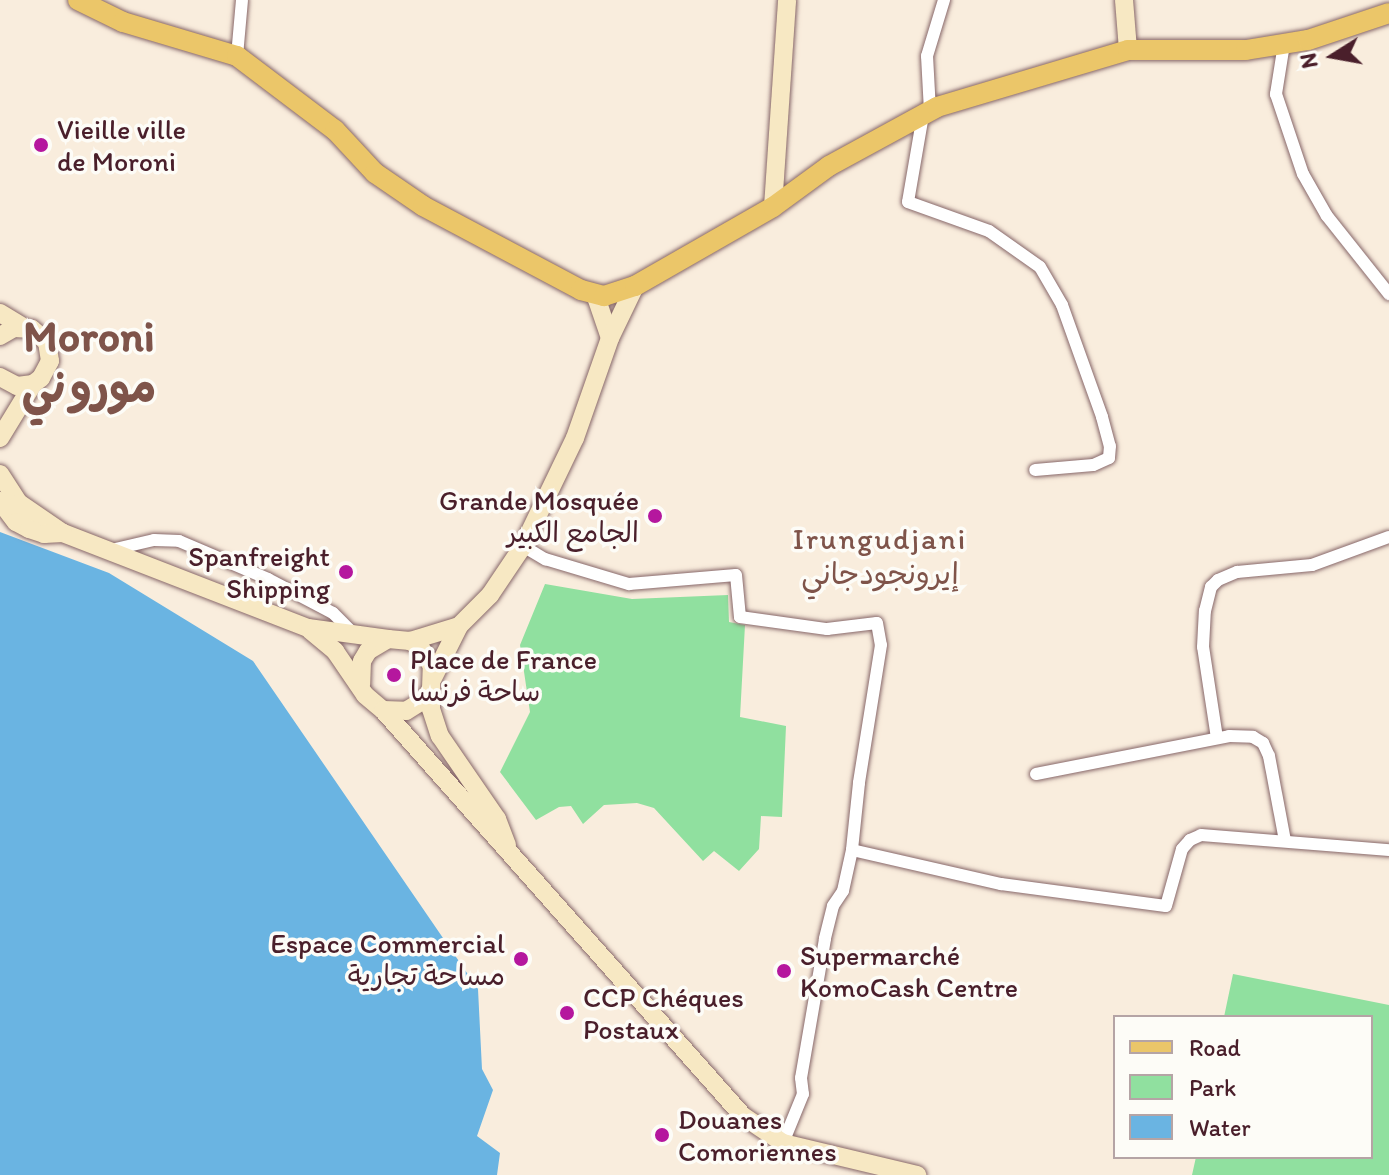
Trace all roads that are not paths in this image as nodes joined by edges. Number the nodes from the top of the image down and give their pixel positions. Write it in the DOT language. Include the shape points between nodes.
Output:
graph roads {
  1 [pos="78,0"];
  2 [pos="242,0"];
  3 [pos="787,0"];
  4 [pos="944,0"];
  5 [pos="1124,0"];
  6 [pos="1389,13"];
  7 [pos="1284,44"];
  8 [pos="1128,50"];
  9 [pos="237,56"];
  10 [pos="927,113"];
  11 [pos="773,207"];
  12 [pos="635,286"];
  13 [pos="595,294"];
  14 [pos="1389,294"];
  15 [pos="0,313"];
  16 [pos="23,327"];
  17 [pos="0,336"];
  18 [pos="610,338"];
  19 [pos="0,377"];
  20 [pos="33,384"];
  21 [pos="0,438"];
  22 [pos="1035,470"];
  23 [pos="0,474"];
  24 [pos="0,501"];
  25 [pos="63,533"];
  26 [pos="1389,537"];
  27 [pos="523,546"];
  28 [pos="109,551"];
  29 [pos="459,626"];
  30 [pos="308,628"];
  31 [pos="356,636"];
  32 [pos="388,639"];
  33 [pos="410,641"];
  34 [pos="432,683"];
  35 [pos="361,684"];
  36 [pos="383,710"];
  37 [pos="1217,738"];
  38 [pos="1036,774"];
  39 [pos="1285,841"];
  40 [pos="852,850"];
  41 [pos="1389,850"];
  42 [pos="509,852"];
  43 [pos="783,1143"];
  44 [pos="917,1175"];
  1 -- 9 [label="main road" via="123,22"];
  2 -- 9 [label="street"];
  3 -- 11 [label="main road"];
  4 -- 10 [label="street" via="927,56"];
  5 -- 8 [label="main road"];
  6 -- 7 [label="main road"];
  7 -- 8 [label="main road" via="1246,50"];
  7 -- 14 [label="street" via="1276,94 1303,174 1327,216"];
  8 -- 10 [label="main road"];
  9 -- 13 [label="main road" via="335,130 375,173 423,206"];
  10 -- 11 [label="main road" via="829,166"];
  10 -- 22 [label="street" via="908,202 989,231 1040,267 1067,316 1102,417 1109,458 1093,465"];
  11 -- 12 [label="main road"];
  12 -- 13 [label="main road" via="613,295"];
  12 -- 18 [label="main road"];
  13 -- 18 [label="main road"];
  15 -- 16 [label="main road"];
  16 -- 17 [label="main road"];
  16 -- 20 [label="main road" via="40,334 50,351 47,370"];
  18 -- 27 [label="main road" via="575,438"];
  19 -- 20 [label="main road" via="17,386"];
  20 -- 21 [label="main road"];
  23 -- 25 [label="main road" via="19,503"];
  24 -- 25 [label="main road" via="29,529"];
  25 -- 28 [label="main road"];
  26 -- 37 [label="street" via="1312,565 1237,572 1211,587 1203,647"];
  27 -- 29 [label="main road" via="490,595"];
  27 -- 40 [label="street" via="545,559 629,584 736,575 740,617 827,629 877,623 881,645"];
  28 -- 30 [label="main road"];
  28 -- 31 [label="street" via="154,540 179,541 307,599 333,613"];
  29 -- 33 [label="main road"];
  29 -- 34 [label="main road"];
  30 -- 31 [label="main road"];
  30 -- 35 [label="main road"];
  31 -- 32 [label="main road"];
  32 -- 33 [label="main road"];
  32 -- 35 [label="main road" via="368,651"];
  33 -- 34 [label="main road" via="428,656"];
  34 -- 36 [label="main road" via="425,699 406,711"];
  34 -- 42 [label="main road" via="431,709 440,736 497,819"];
  35 -- 36 [label="main road" via="365,695"];
  36 -- 42 [label="main road"];
  37 -- 38 [label="street"];
  37 -- 39 [label="street" via="1243,736 1263,743"];
  39 -- 40 [label="street" via="1201,835 1190,840 1182,849 1166,906 1001,884"];
  39 -- 41 [label="street"];
  40 -- 43 [label="street" via="825,939 801,1078 803,1094"];
  42 -- 43 [label="main road" via="743,1116"];
  43 -- 44 [label="main road"];
}
